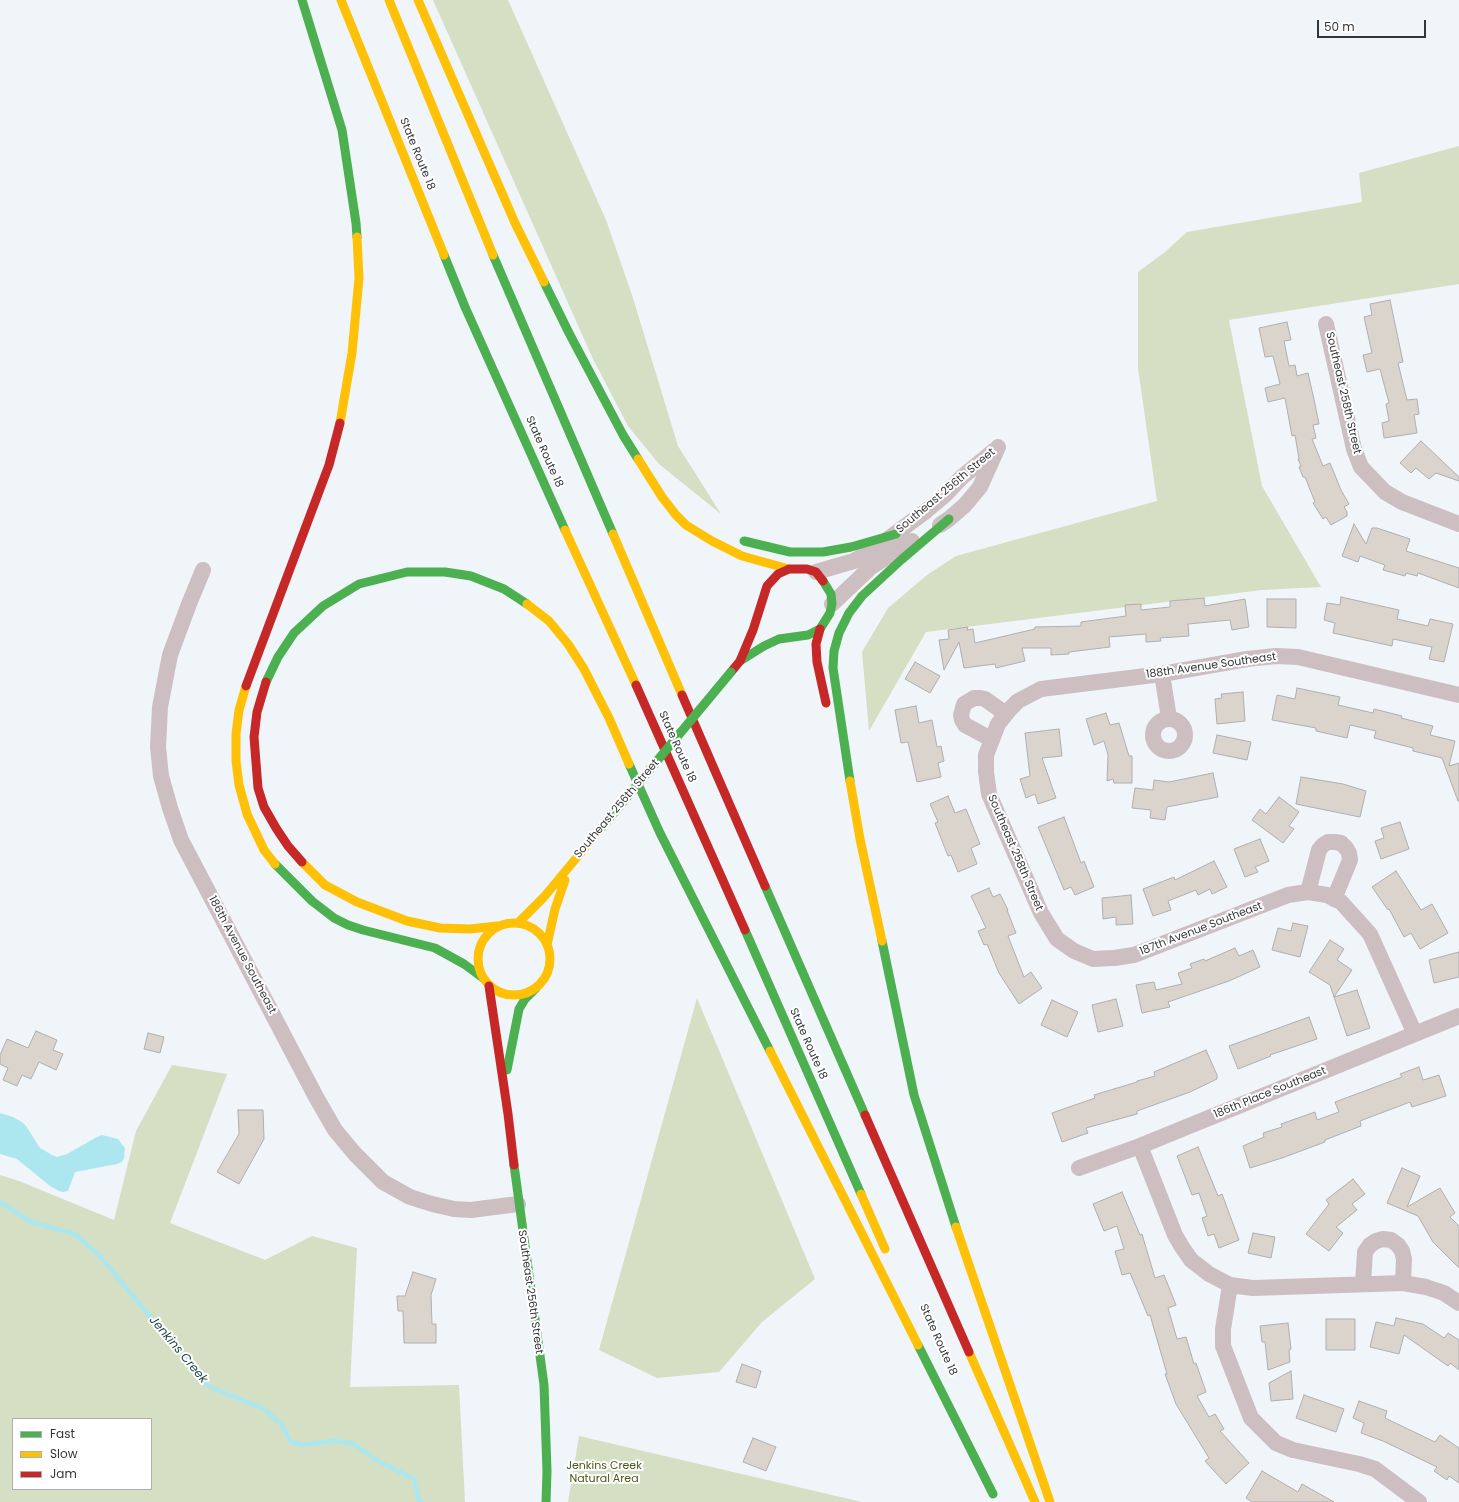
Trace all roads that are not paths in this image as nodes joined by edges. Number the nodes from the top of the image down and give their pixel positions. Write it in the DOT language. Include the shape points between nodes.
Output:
graph roads {
  1 [pos="302,0"];
  2 [pos="341,0"];
  3 [pos="389,0"];
  4 [pos="418,0"];
  5 [pos="1326,324"];
  6 [pos="642,466"];
  7 [pos="670,492"];
  8 [pos="949,519"];
  9 [pos="1459,524"];
  10 [pos="896,534"];
  11 [pos="734,536"];
  12 [pos="789,569"];
  13 [pos="203,570"];
  14 [pos="816,572"];
  15 [pos="832,604"];
  16 [pos="820,629"];
  17 [pos="740,661"];
  18 [pos="1162,674"];
  19 [pos="1459,695"];
  20 [pos="827,715"];
  21 [pos="1169,718"];
  22 [pos="1002,719"];
  23 [pos="991,739"];
  24 [pos="840,779"];
  25 [pos="860,839"];
  26 [pos="571,866"];
  27 [pos="1308,892"];
  28 [pos="1331,897"];
  29 [pos="518,923"];
  30 [pos="497,926"];
  31 [pos="547,945"];
  32 [pos="1093,959"];
  33 [pos="483,978"];
  34 [pos="489,986"];
  35 [pos="536,988"];
  36 [pos="1459,1016"];
  37 [pos="1415,1034"];
  38 [pos="504,1082"];
  39 [pos="1140,1146"];
  40 [pos="1079,1168"];
  41 [pos="518,1204"];
  42 [pos="890,1260"];
  43 [pos="1403,1283"];
  44 [pos="1363,1284"];
  45 [pos="1230,1285"];
  46 [pos="1459,1303"];
  47 [pos="919,1326"];
  48 [pos="995,1498"];
  49 [pos="546,1502"];
  50 [pos="1035,1502"];
  51 [pos="1050,1502"];
  52 [pos="1419,1502"];
  1 -- 33 [label="main road" via="342,130 356,223 359,278 352,353 340,425 329,465 239,710 236,734 239,785 247,814 264,850 275,865 312,901 348,925 446,953"];
  2 -- 42 [label="main road, State Route 18" via="465,307 684,793"];
  3 -- 50 [label="main road" via="508,292"];
  4 -- 6 [label="main road" via="515,223 568,333"];
  5 -- 9 [label="street, Southeast 258th Street" via="1354,449 1361,467 1374,482 1402,502"];
  6 -- 7 [label="main road"];
  6 -- 12 [label="main road" via="676,515 691,528 742,556"];
  8 -- 10 [label="street, Southeast 256th Street" via="980,488 998,447 962,477 941,499"];
  8 -- 15 [label="street, Southeast 256th Street" via="871,566"];
  8 -- 25 [label="main road" via="864,593 849,613 839,633 833,668"];
  10 -- 11 [label="main road" via="839,550 803,552 761,546"];
  10 -- 14 [label="street, Southeast 256th Street" via="854,561"];
  12 -- 14 [label="main road" via="802,568"];
  12 -- 17 [label="main road" via="778,574 767,586"];
  13 -- 41 [label="street, 186th Avenue Southeast" via="170,655 160,707 158,747 161,776 181,840 316,1097 335,1130 355,1154 383,1182 410,1197 432,1204 471,1210"];
  14 -- 15 [label="main road" via="831,594"];
  15 -- 16 [label="main road" via="830,613"];
  16 -- 17 [label="main road" via="808,635 779,639"];
  16 -- 20 [label="main road" via="816,644 817,662"];
  17 -- 26 [label="main road, Southeast 256th Street, bridge"];
  18 -- 19 [label="street, 188th Avenue Southeast" via="1247,659 1298,657"];
  18 -- 21 [label="street"];
  18 -- 22 [label="street, 188th Avenue Southeast" via="1040,688 1018,701"];
  22 -- 23 [label="street, Southeast 258th Street"];
  22 -- 23 [label="street" via="985,699 974,698 964,704 961,715 965,725"];
  23 -- 32 [label="street, Southeast 258th Street" via="986,755 989,794 1040,913 1057,938 1074,951"];
  24 -- 25 [label="main road"];
  25 -- 51 [label="main road" via="914,1095 962,1248"];
  26 -- 29 [label="main road, Southeast 256th Street"];
  26 -- 31 [label="main road, Southeast 256th Street" via="555,909"];
  27 -- 28 [label="street, 187th Avenue Southeast"];
  27 -- 28 [label="street" via="1318,850 1328,842 1341,843 1349,853 1350,860"];
  27 -- 32 [label="street, 187th Avenue Southeast" via="1288,895 1134,955"];
  28 -- 37 [label="street" via="1341,902 1370,934"];
  29 -- 30 [label="main road"];
  29 -- 31 [label="main road" via="536,930"];
  30 -- 33 [label="main road" via="487,934 477,955 478,967"];
  30 -- 48 [label="main road" via="470,929 440,928 407,921 357,902 325,884 311,872 288,846 264,807 257,782 254,736 257,712 265,684 278,657 294,633 323,606 359,584 407,572 445,572 471,576 515,595 549,621 568,644 609,718 667,846"];
  31 -- 35 [label="main road" via="550,956 549,968"];
  33 -- 34 [label="main road"];
  34 -- 35 [label="main road" via="500,993 512,996"];
  34 -- 38 [label="main road, Southeast 256th Street"];
  35 -- 38 [label="main road, Southeast 256th Street" via="519,1009"];
  36 -- 37 [label="street, 186th Place Southeast"];
  37 -- 39 [label="street, 186th Place Southeast"];
  38 -- 41 [label="main road, Southeast 256th Street"];
  39 -- 40 [label="street, 186th Place Southeast"];
  39 -- 45 [label="street" via="1182,1247 1191,1260"];
  41 -- 49 [label="main road, Southeast 256th Street" via="544,1385"];
  43 -- 44 [label="street"];
  43 -- 44 [label="street" via="1402,1251 1391,1240 1384,1239 1370,1245 1365,1252"];
  43 -- 46 [label="street" via="1426,1287"];
  44 -- 45 [label="street" via="1253,1288"];
  45 -- 52 [label="street" via="1222,1346 1251,1418 1276,1443 1293,1450 1375,1469"];
  47 -- 48 [label="main road, State Route 18"];
}
